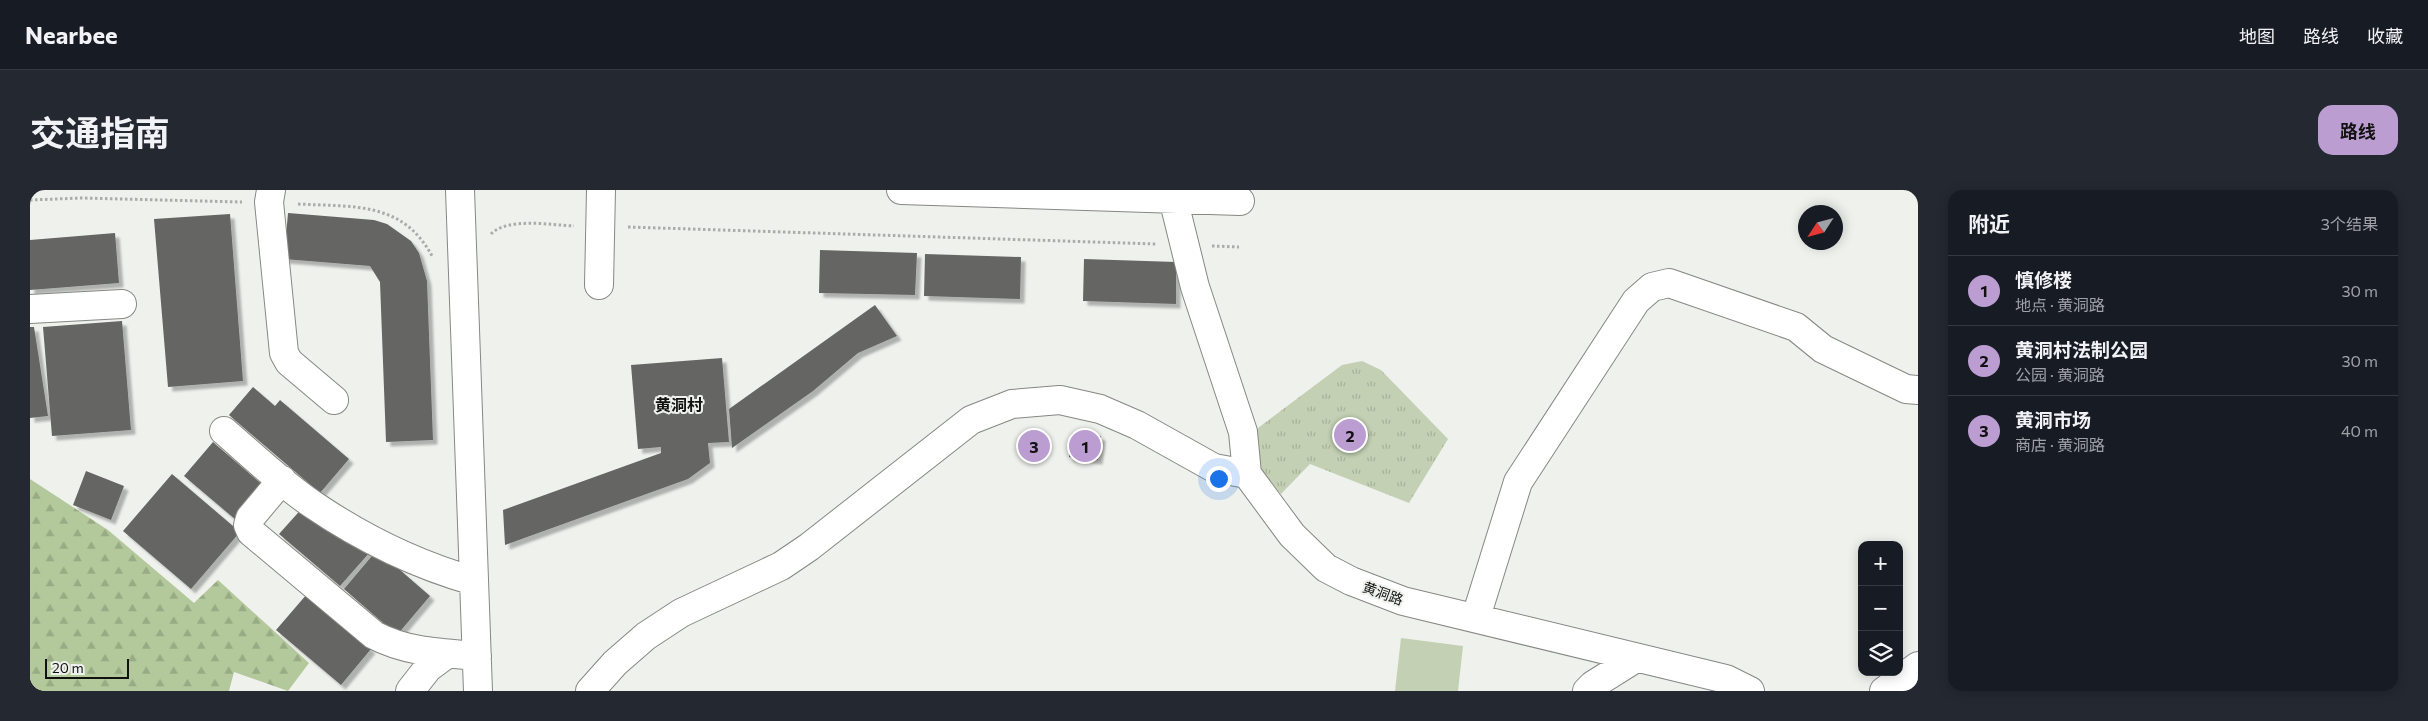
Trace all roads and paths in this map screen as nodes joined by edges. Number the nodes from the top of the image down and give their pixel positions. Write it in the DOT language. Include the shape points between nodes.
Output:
graph roads {
  1 [pos="460,190"];
  2 [pos="601,190"];
  3 [pos="901,190"];
  4 [pos="1171,190"];
  5 [pos="270,196"];
  6 [pos="30,200"];
  7 [pos="1240,201"];
  8 [pos="582,226"];
  9 [pos="622,227"];
  10 [pos="486,241"];
  11 [pos="1159,244"];
  12 [pos="1209,246"];
  13 [pos="1239,247"];
  14 [pos="435,266"];
  15 [pos="599,285"];
  16 [pos="122,304"];
  17 [pos="30,309"];
  18 [pos="1918,390"];
  19 [pos="334,400"];
  20 [pos="224,431"];
  21 [pos="1247,474"];
  22 [pos="282,480"];
  23 [pos="474,581"];
  24 [pos="1476,617"];
  25 [pos="447,654"];
  26 [pos="477,656"];
  27 [pos="1636,658"];
  28 [pos="1918,666"];
  29 [pos="410,691"];
  30 [pos="478,691"];
  31 [pos="590,691"];
  32 [pos="1587,691"];
  33 [pos="1750,691"];
  34 [pos="1884,691"];
  1 -- 23 [label="street"];
  2 -- 15 [label="street"];
  3 -- 7 [label="street"];
  4 -- 21 [label="street" via="1195,287 1243,432"];
  5 -- 6 [label="path"];
  5 -- 14 [label="path" via="392,215 418,234"];
  5 -- 19 [label="street" via="284,353 289,362"];
  8 -- 10 [label="path" via="512,224 494,231"];
  9 -- 11 [label="path"];
  12 -- 13 [label="path"];
  16 -- 17 [label="street"];
  18 -- 24 [label="street" via="1906,389 1823,349 1796,327 1669,283 1652,287 1636,301 1518,482"];
  20 -- 22 [label="street"];
  21 -- 24 [label="street, 黄洞路" via="1292,535 1326,568 1404,601"];
  21 -- 31 [label="street" via="1214,468 1137,425 1100,409 1060,400 1012,404 971,420 781,566 681,613 646,636"];
  22 -- 23 [label="street" via="313,505 403,556"];
  22 -- 25 [label="street" via="250,518 251,532 374,635 403,647"];
  23 -- 26 [label="street"];
  24 -- 27 [label="street, 黄洞路"];
  25 -- 26 [label="street"];
  25 -- 29 [label="street" via="428,668"];
  26 -- 30 [label="street"];
  27 -- 32 [label="street"];
  27 -- 33 [label="street, 黄洞路" via="1726,679"];
  28 -- 34 [label="street"];
}
